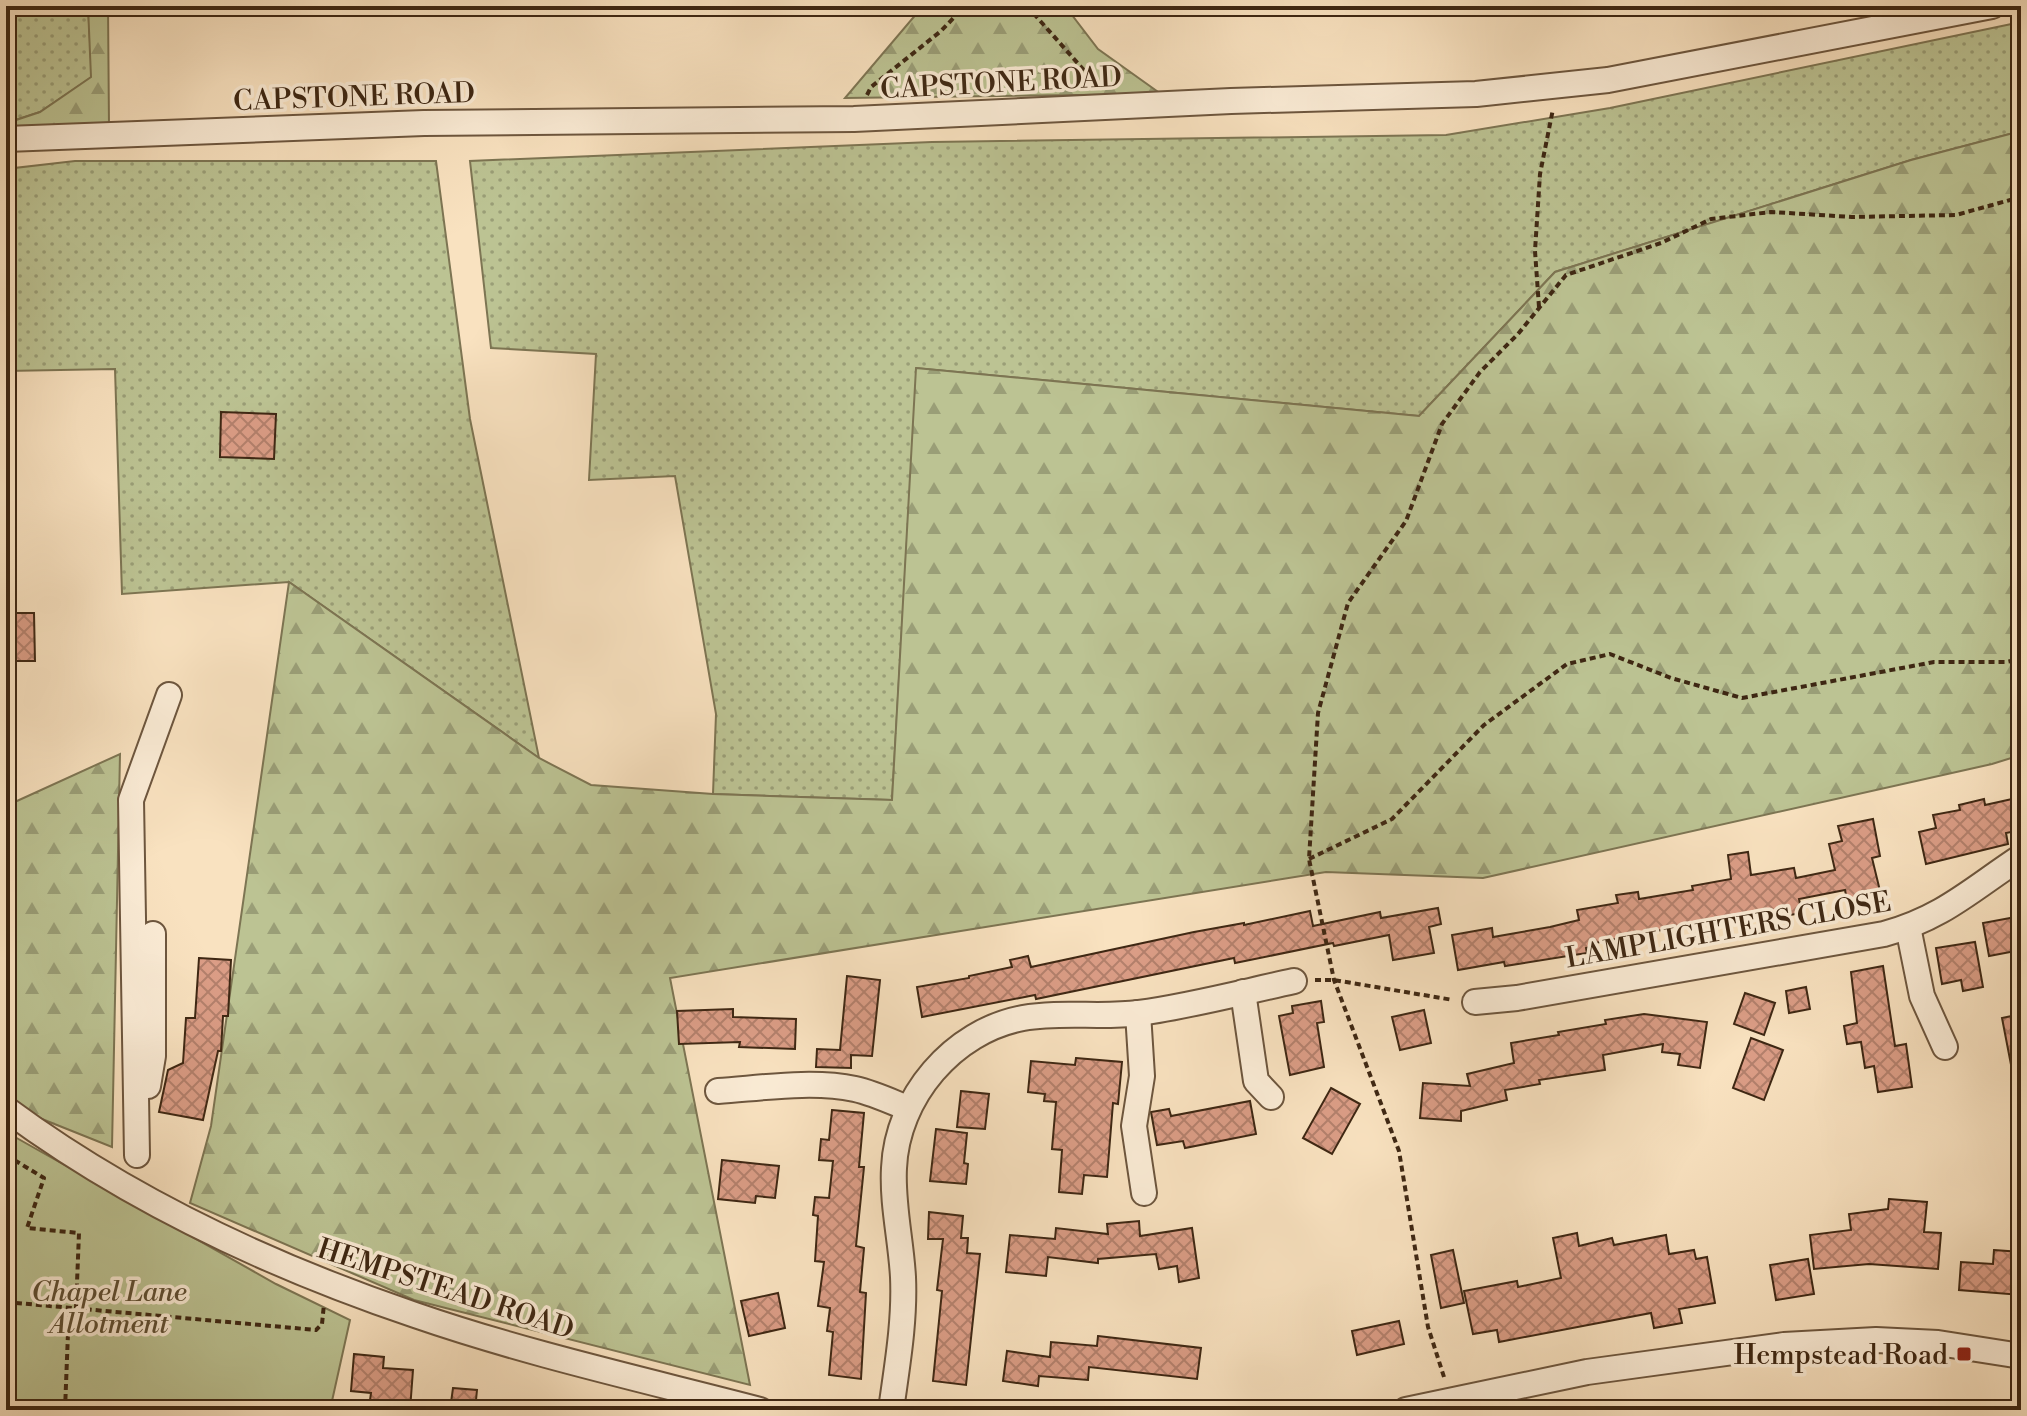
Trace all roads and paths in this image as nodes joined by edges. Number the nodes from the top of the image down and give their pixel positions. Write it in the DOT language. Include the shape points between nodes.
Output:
graph roads {
  1 [pos="965,6"];
  2 [pos="1027,6"];
  3 [pos="1992,6"];
  4 [pos="1557,87"];
  5 [pos="1109,107"];
  6 [pos="854,119"];
  7 [pos="6,139"];
  8 [pos="2021,197"];
  9 [pos="1540,308"];
  10 [pos="2021,659"];
  11 [pos="169,695"];
  12 [pos="2021,857"];
  13 [pos="1309,859"];
  14 [pos="1908,927"];
  15 [pos="153,934"];
  16 [pos="1334,980"];
  17 [pos="1294,981"];
  18 [pos="1243,992"];
  19 [pos="1475,1002"];
  20 [pos="1138,1013"];
  21 [pos="1945,1047"];
  22 [pos="718,1091"];
  23 [pos="1271,1097"];
  24 [pos="907,1108"];
  25 [pos="6,1109"];
  26 [pos="6,1155"];
  27 [pos="137,1155"];
  28 [pos="120,1183"];
  29 [pos="1144,1193"];
  30 [pos="326,1282"];
  31 [pos="6,1302"];
  32 [pos="69,1307"];
  33 [pos="76,1308"];
  34 [pos="2021,1356"];
  35 [pos="1451,1399"];
  36 [pos="65,1410"];
  37 [pos="760,1410"];
  38 [pos="891,1410"];
  39 [pos="1406,1410"];
  1 -- 6 [label="path" via="871,87"];
  2 -- 5 [label="path" via="1094,79"];
  3 -- 4 [label="street, CAPSTONE ROAD"];
  4 -- 5 [label="street, CAPSTONE ROAD"];
  4 -- 9 [label="path" via="1540,174 1535,251"];
  5 -- 6 [label="street, CAPSTONE ROAD"];
  6 -- 7 [label="street, CAPSTONE ROAD" via="439,123"];
  8 -- 9 [label="path" via="1956,215 1771,212 1711,219 1661,243 1566,275"];
  9 -- 13 [label="path" via="1480,372 1442,424 1406,521 1348,603 1318,713"];
  10 -- 13 [label="path" via="1934,662 1742,698 1610,654 1567,664 1484,725 1392,819"];
  11 -- 27 [label="street" via="131,800"];
  12 -- 14 [label="street, LAMPLIGHTERS CLOSE" via="1946,910"];
  13 -- 16 [label="path"];
  14 -- 19 [label="street, LAMPLIGHTERS CLOSE"];
  14 -- 21 [label="street" via="1922,996"];
  15 -- 27 [label="street" via="153,1056"];
  16 -- 17 [label="path"];
  16 -- 19 [label="path"];
  16 -- 35 [label="path" via="1399,1151 1428,1327"];
  17 -- 18 [label="street"];
  18 -- 20 [label="street"];
  18 -- 23 [label="street" via="1256,1081"];
  20 -- 24 [label="street" via="1040,1016 999,1025 958,1048"];
  20 -- 29 [label="street" via="1142,1076 1134,1126"];
  22 -- 24 [label="street" via="851,1088"];
  24 -- 38 [label="street" via="894,1168 904,1304"];
  25 -- 28 [label="street, HEMPSTEAD ROAD" via="63,1151"];
  26 -- 33 [label="path" via="44,1178 27,1228 79,1233"];
  27 -- 28 [label="street"];
  28 -- 30 [label="street, HEMPSTEAD ROAD" via="176,1215"];
  30 -- 33 [label="path" via="322,1324 316,1330"];
  30 -- 37 [label="street, HEMPSTEAD ROAD" via="444,1324"];
  31 -- 32 [label="path"];
  32 -- 33 [label="path"];
  32 -- 36 [label="path"];
  34 -- 35 [label="street" via="1938,1343 1831,1341 1634,1364"];
  35 -- 39 [label="street"];
}
